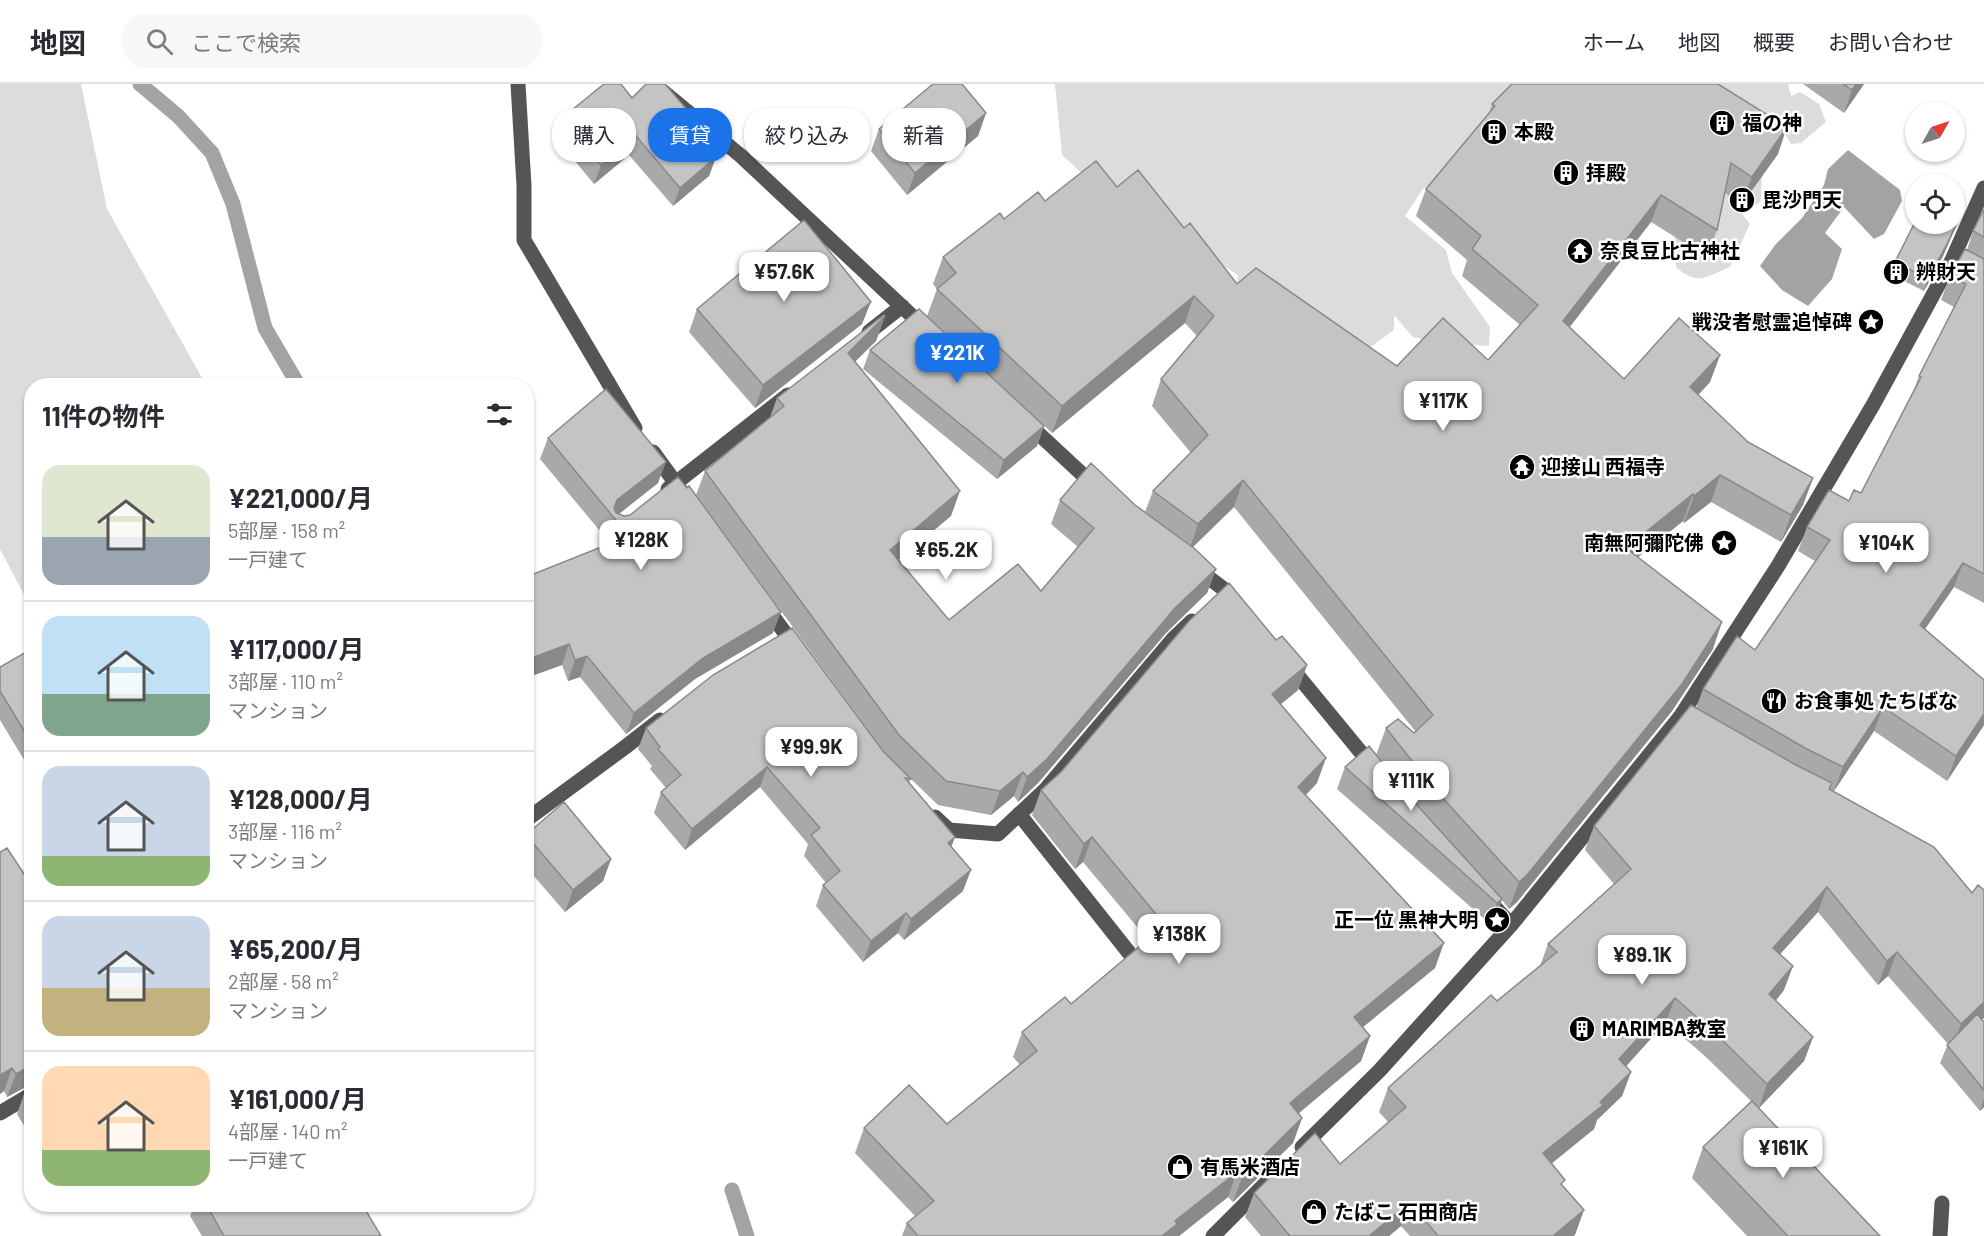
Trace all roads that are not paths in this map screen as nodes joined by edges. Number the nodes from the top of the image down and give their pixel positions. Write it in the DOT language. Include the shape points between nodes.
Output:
graph roads {
  1 [pos="518,84"];
  2 [pos="654,84"];
  3 [pos="1984,188"];
  4 [pos="902,306"];
  5 [pos="936,338"];
  6 [pos="855,343"];
  7 [pos="798,387"];
  8 [pos="1013,410"];
  9 [pos="675,484"];
  10 [pos="658,496"];
  11 [pos="1108,498"];
  12 [pos="697,512"];
  13 [pos="1188,563"];
  14 [pos="759,598"];
  15 [pos="1199,614"];
  16 [pos="1248,617"];
  17 [pos="1278,652"];
  18 [pos="808,664"];
  19 [pos="668,713"];
  20 [pos="1384,780"];
  21 [pos="924,806"];
  22 [pos="534,814"];
  23 [pos="1019,814"];
  24 [pos="1474,884"];
  25 [pos="1511,925"];
  26 [pos="1130,954"];
  27 [pos="24,1099"];
  28 [pos="0,1113"];
  29 [pos="1942,1203"];
  30 [pos="1213,1236"];
  31 [pos="1940,1236"];
  1 -- 9 [label="street" via="524,240 632,424"];
  2 -- 4 [label="street" via="741,156"];
  3 -- 25 [label="street" via="1958,263 1685,720"];
  4 -- 5 [label="street"];
  4 -- 6 [label="street"];
  7 -- 9 [label="street"];
  8 -- 11 [label="street"];
  9 -- 10 [label="street"];
  9 -- 12 [label="street"];
  13 -- 16 [label="street"];
  14 -- 18 [label="street" via="782,639"];
  15 -- 23 [label="street" via="1173,639 1045,790"];
  17 -- 20 [label="street"];
  19 -- 22 [label="street"];
  21 -- 23 [label="street" via="948,830 998,834"];
  23 -- 26 [label="street"];
  24 -- 25 [label="street"];
  25 -- 30 [label="street" via="1380,1070"];
  27 -- 28 [label="street"];
  29 -- 31 [label="street"];
}
